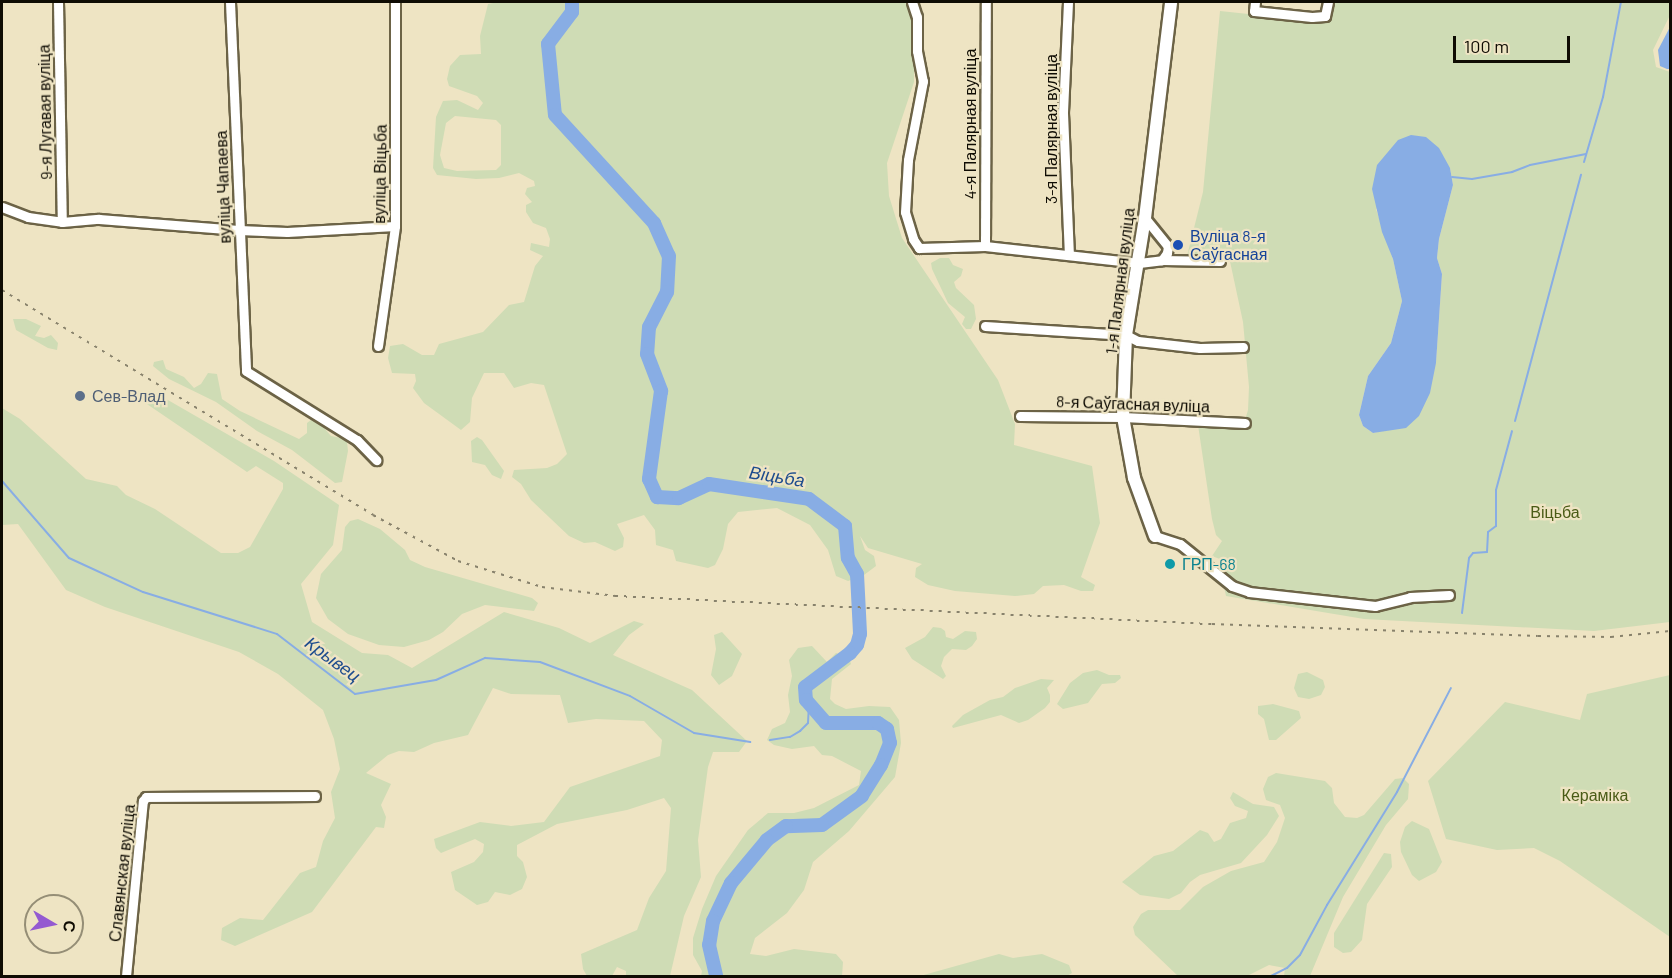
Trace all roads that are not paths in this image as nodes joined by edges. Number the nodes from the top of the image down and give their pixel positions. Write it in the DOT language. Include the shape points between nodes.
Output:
graph roads {
  1 [pos="58,2"];
  2 [pos="230,2"];
  3 [pos="395,2"];
  4 [pos="912,2"];
  5 [pos="986,2"];
  6 [pos="1068,2"];
  7 [pos="1171,2"];
  8 [pos="1328,2"];
  9 [pos="1255,6"];
  10 [pos="2,207"];
  11 [pos="1145,218"];
  12 [pos="62,222"];
  13 [pos="395,226"];
  14 [pos="239,230"];
  15 [pos="985,246"];
  16 [pos="1069,255"];
  17 [pos="1162,260"];
  18 [pos="1220,261"];
  19 [pos="1138,263"];
  20 [pos="985,326"];
  21 [pos="1126,335"];
  22 [pos="378,346"];
  23 [pos="1243,347"];
  24 [pos="1020,416"];
  25 [pos="1123,417"];
  26 [pos="1245,423"];
  27 [pos="376,460"];
  28 [pos="1155,536"];
  29 [pos="1449,595"];
  30 [pos="315,796"];
  31 [pos="126,976"];
  1 -- 12 [label="street, 9-я Лугавая вуліца"];
  2 -- 14 [label="street, вуліца Чапаева"];
  3 -- 13 [label="street, вуліца Віцьба"];
  4 -- 15 [label="street" via="923,81 908,160 905,212 913,239 919,248"];
  5 -- 15 [label="street, 4-я Палярная вуліца"];
  6 -- 16 [label="street, 3-я Палярная вуліца" via="1063,113"];
  7 -- 11 [label="street, 1-я Палярная вуліца"];
  8 -- 9 [label="street" via="1326,16"];
  10 -- 12 [label="street" via="28,217"];
  11 -- 17 [label="street" via="1168,246"];
  11 -- 19 [label="street, 1-я Палярная вуліца"];
  12 -- 14 [label="street" via="99,219"];
  13 -- 14 [label="street" via="287,232"];
  13 -- 22 [label="street, вуліца Віцьба"];
  14 -- 27 [label="street, вуліца Чапаева" via="246,371 357,440"];
  15 -- 16 [label="street"];
  16 -- 19 [label="street"];
  17 -- 18 [label="street"];
  17 -- 19 [label="street"];
  19 -- 21 [label="street, 1-я Палярная вуліца"];
  20 -- 21 [label="street"];
  21 -- 23 [label="street" via="1138,341 1200,348"];
  21 -- 25 [label="street, 1-я Палярная вуліца"];
  24 -- 25 [label="street, 8-я Саўгасная вуліца"];
  25 -- 26 [label="street, 8-я Саўгасная вуліца"];
  25 -- 28 [label="street, 1-я Палярная вуліца" via="1134,478"];
  28 -- 29 [label="street, 1-я Палярная вуліца" via="1180,544 1232,586 1249,592 1375,606 1410,597"];
  30 -- 31 [label="street, Славянская вуліца" via="146,797"];
}
